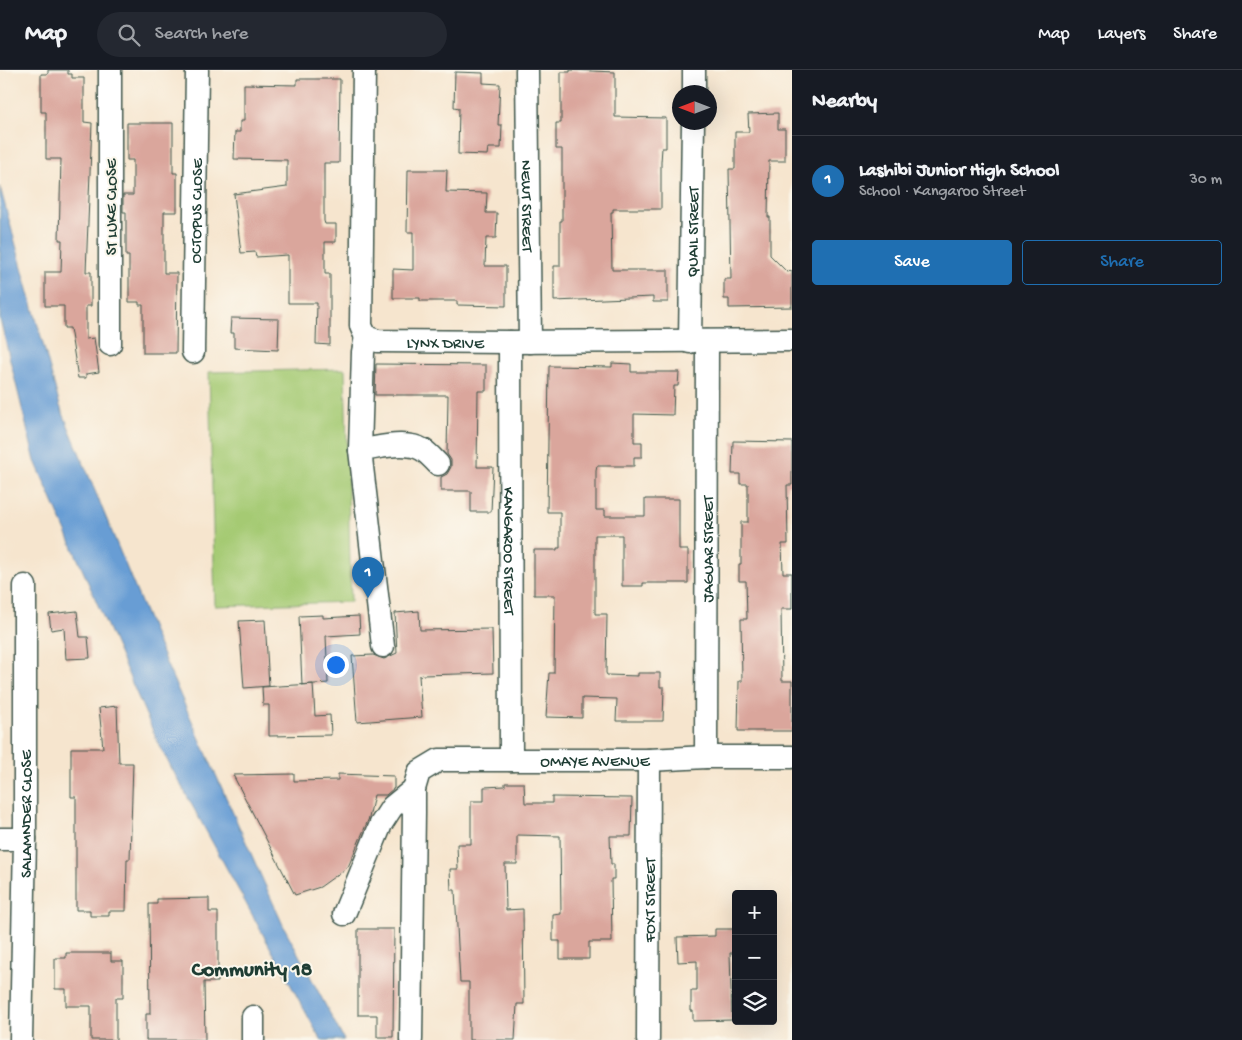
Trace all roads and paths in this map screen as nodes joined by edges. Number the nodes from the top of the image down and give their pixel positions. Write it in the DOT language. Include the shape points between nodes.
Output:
graph roads {
  1 [pos="110,70"];
  2 [pos="198,70"];
  3 [pos="364,70"];
  4 [pos="527,70"];
  5 [pos="694,70"];
  6 [pos="694,85"];
  7 [pos="693,130"];
  8 [pos="366,337"];
  9 [pos="792,340"];
  10 [pos="520,342"];
  11 [pos="698,342"];
  12 [pos="110,344"];
  13 [pos="193,352"];
  14 [pos="360,450"];
  15 [pos="438,464"];
  16 [pos="25,586"];
  17 [pos="383,646"];
  18 [pos="706,757"];
  19 [pos="792,757"];
  20 [pos="511,760"];
  21 [pos="649,760"];
  22 [pos="414,789"];
  23 [pos="0,839"];
  24 [pos="25,839"];
  25 [pos="344,914"];
  26 [pos="253,1017"];
  27 [pos="21,1040"];
  28 [pos="253,1040"];
  29 [pos="411,1040"];
  30 [pos="648,1040"];
  1 -- 12 [label="street, ST LUKE CLOSE"];
  2 -- 13 [label="street, OCTOPUS CLOSE"];
  3 -- 8 [label="street" via="361,326"];
  4 -- 10 [label="street, NEWT STREET"];
  5 -- 6 [label="street"];
  7 -- 11 [label="street, QUAIL STREET"];
  8 -- 10 [label="street, LYNX DRIVE" via="378,341"];
  8 -- 14 [label="street"];
  9 -- 11 [label="street, LYNX DRIVE"];
  10 -- 11 [label="street, LYNX DRIVE"];
  10 -- 20 [label="street, KANGAROO STREET"];
  11 -- 18 [label="street, JAGUAR STREET"];
  14 -- 15 [label="street" via="397,445 414,447 423,450"];
  14 -- 17 [label="street"];
  16 -- 24 [label="street, SALAMNDER CLOSE"];
  18 -- 19 [label="street, OMAYE AVENUE"];
  18 -- 21 [label="street, OMAYE AVENUE"];
  20 -- 21 [label="street, OMAYE AVENUE"];
  20 -- 22 [label="street, OMAYE AVENUE" via="438,760 419,772"];
  21 -- 30 [label="street, FOXT STREET"];
  22 -- 25 [label="street" via="392,807 381,824"];
  22 -- 29 [label="street"];
  23 -- 24 [label="street"];
  24 -- 27 [label="street, SALAMNDER CLOSE"];
  26 -- 28 [label="street"];
}
